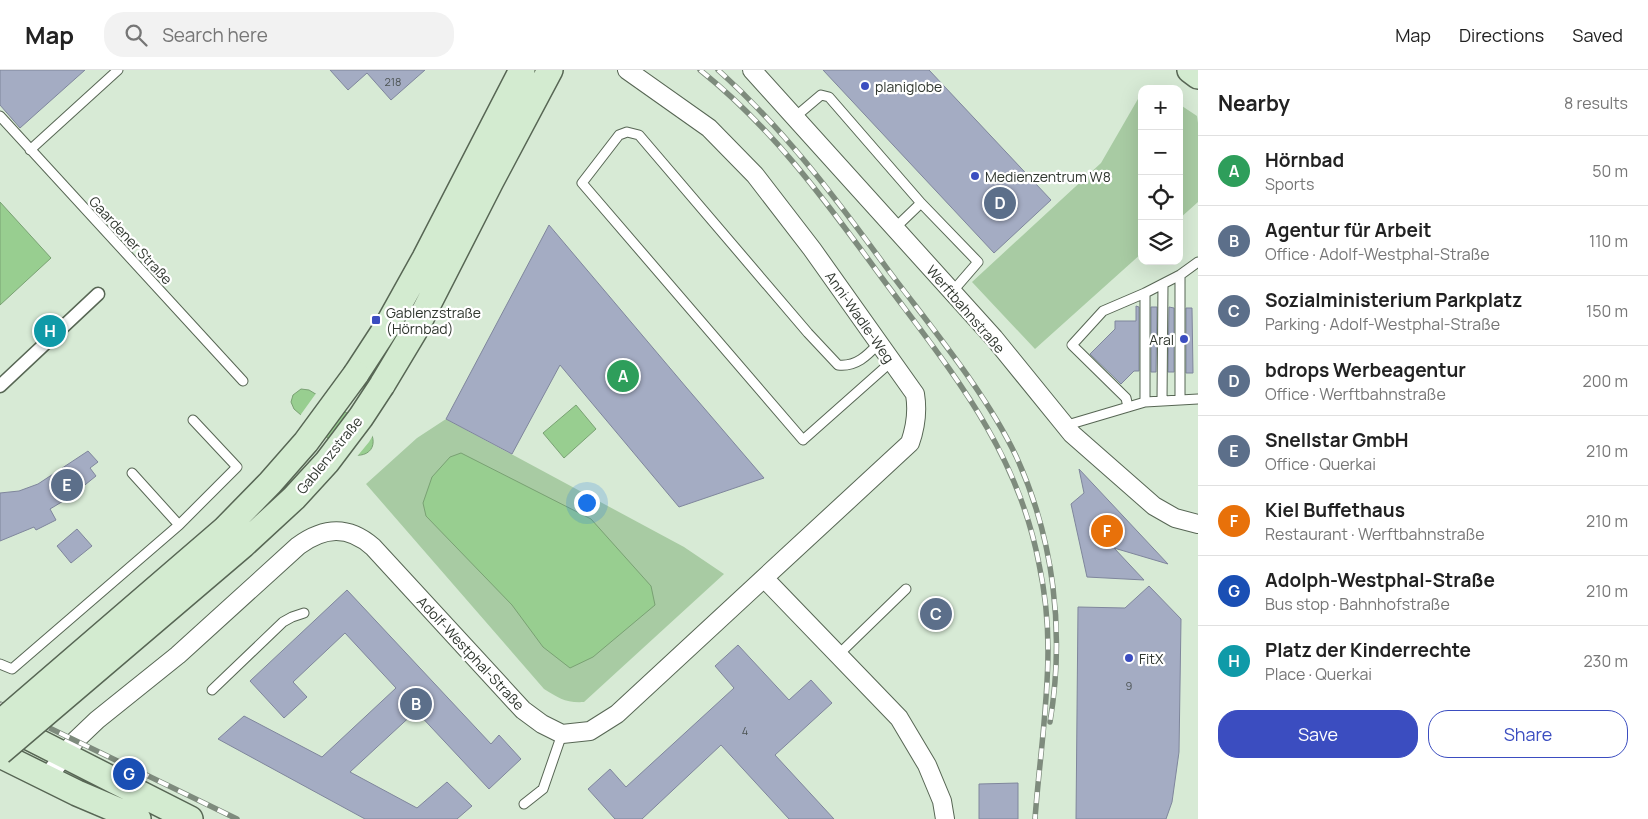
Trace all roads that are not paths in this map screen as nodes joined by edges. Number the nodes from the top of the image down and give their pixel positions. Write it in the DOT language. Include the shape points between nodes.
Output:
graph roads {
  1 [pos="118,70"];
  2 [pos="522,70"];
  3 [pos="550,70"];
  4 [pos="627,70"];
  5 [pos="752,70"];
  6 [pos="1190,70"];
  7 [pos="1198,76"];
  8 [pos="0,116"];
  9 [pos="795,117"];
  10 [pos="30,150"];
  11 [pos="921,203"];
  12 [pos="895,228"];
  13 [pos="1198,262"];
  14 [pos="1180,275"];
  15 [pos="1163,284"];
  16 [pos="952,292"];
  17 [pos="1145,293"];
  18 [pos="98,294"];
  19 [pos="879,343"];
  20 [pos="891,362"];
  21 [pos="244,381"];
  22 [pos="0,386"];
  23 [pos="1198,399"];
  24 [pos="1180,400"];
  25 [pos="1162,401"];
  26 [pos="1145,402"];
  27 [pos="1128,407"];
  28 [pos="193,420"];
  29 [pos="1064,426"];
  30 [pos="132,473"];
  31 [pos="1198,524"];
  32 [pos="179,525"];
  33 [pos="764,578"];
  34 [pos="906,589"];
  35 [pos="304,613"];
  36 [pos="838,655"];
  37 [pos="0,664"];
  38 [pos="212,690"];
  39 [pos="0,723"];
  40 [pos="562,734"];
  41 [pos="0,754"];
  42 [pos="64,755"];
  43 [pos="47,778"];
  44 [pos="524,804"];
  45 [pos="138,819"];
  46 [pos="190,819"];
  47 [pos="945,819"];
  1 -- 10 [label="lane"];
  2 -- 39 [label="main road, Gablenzstraße, bridge" via="386,328 306,442 226,529"];
  3 -- 41 [label="main road, Gablenzstraße, bridge" via="424,312 382,385 327,462 243,546"];
  4 -- 19 [label="street, Anni-Wadle-Weg" via="709,128 755,176"];
  5 -- 9 [label="street, Werftbahnstraße"];
  6 -- 7 [label="main road"];
  8 -- 10 [label="lane, Gaardener Straße"];
  9 -- 11 [label="lane" via="821,95 829,98"];
  9 -- 12 [label="street, Werftbahnstraße"];
  10 -- 21 [label="lane, Gaardener Straße"];
  11 -- 12 [label="lane"];
  11 -- 16 [label="lane" via="978,262"];
  12 -- 16 [label="street, Werftbahnstraße"];
  13 -- 14 [label="lane"];
  14 -- 15 [label="lane"];
  14 -- 24 [label="lane"];
  15 -- 17 [label="lane"];
  15 -- 25 [label="lane"];
  16 -- 29 [label="street, Werftbahnstraße" via="994,338"];
  17 -- 26 [label="lane"];
  17 -- 27 [label="lane" via="1103,311 1072,345 1126,398"];
  18 -- 22 [label="street"];
  19 -- 20 [label="street, Anni-Wadle-Weg"];
  19 -- 20 [label="lane" via="865,358 847,366 838,365 639,135 627,132 620,135 582,184 803,440"];
  20 -- 33 [label="street, Anni-Wadle-Weg" via="915,394 916,424 910,443"];
  23 -- 24 [label="lane"];
  24 -- 25 [label="lane"];
  25 -- 26 [label="lane"];
  26 -- 27 [label="lane"];
  27 -- 29 [label="lane"];
  28 -- 32 [label="lane" via="237,467"];
  29 -- 31 [label="street, Werftbahnstraße" via="1154,506 1175,518"];
  30 -- 32 [label="lane"];
  32 -- 37 [label="lane" via="12,670"];
  33 -- 36 [label="street"];
  33 -- 40 [label="street" via="617,714 590,731"];
  34 -- 36 [label="lane"];
  35 -- 38 [label="lane" via="283,622"];
  36 -- 47 [label="street" via="899,718 942,801"];
  39 -- 42 [label="main road"];
  40 -- 42 [label="street, Adolf-Westphal-Straße" via="523,710 373,547 356,535 333,531 315,535 298,546 178,655 97,720"];
  40 -- 44 [label="lane" via="544,789"];
  41 -- 43 [label="main road"];
  42 -- 43 [label="street, Adolf-Westphal-Straße"];
  42 -- 46 [label="main road"];
  43 -- 45 [label="main road"];
}
